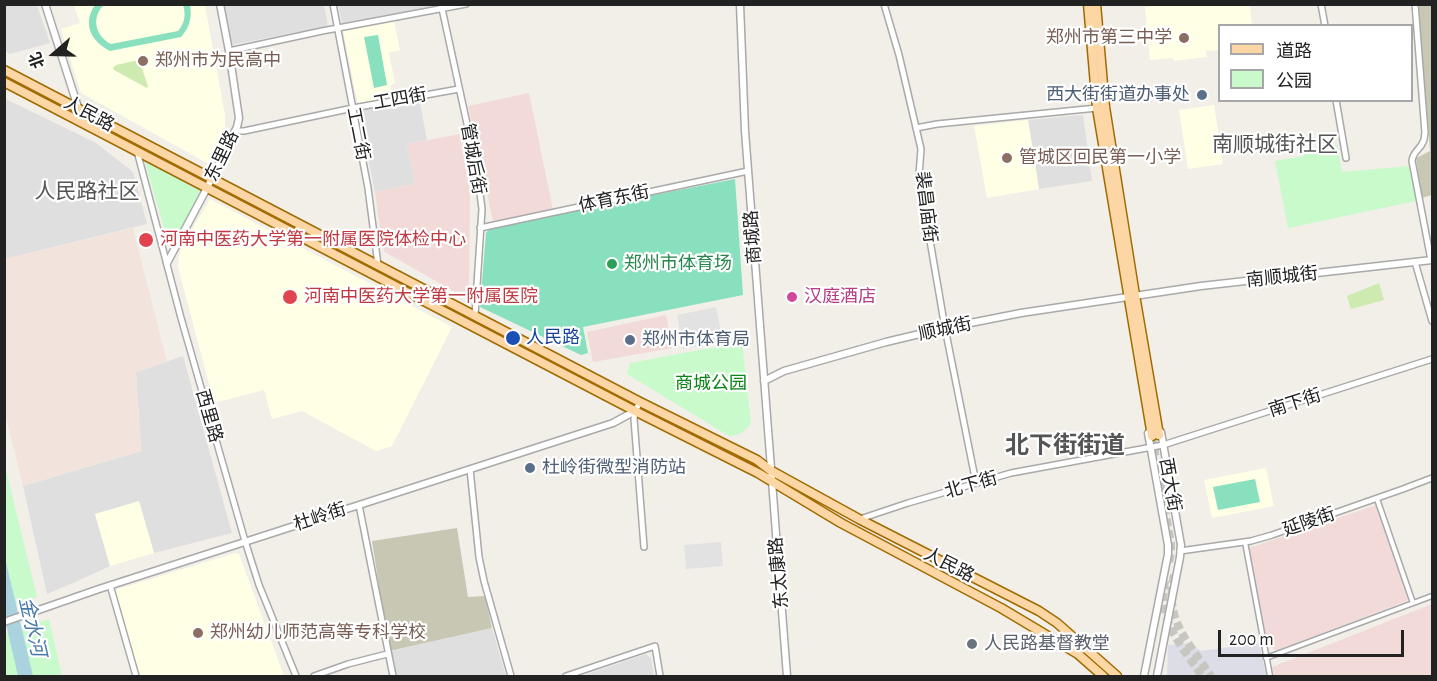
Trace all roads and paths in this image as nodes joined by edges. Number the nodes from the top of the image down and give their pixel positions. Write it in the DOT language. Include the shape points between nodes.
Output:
graph roads {
  1 [pos="45,4"];
  2 [pos="220,4"];
  3 [pos="333,4"];
  4 [pos="466,4"];
  5 [pos="740,4"];
  6 [pos="884,4"];
  7 [pos="1088,4"];
  8 [pos="1096,4"];
  9 [pos="1321,4"];
  10 [pos="1415,4"];
  11 [pos="442,7"];
  12 [pos="1325,24"];
  13 [pos="338,28"];
  14 [pos="229,51"];
  15 [pos="4,70"];
  16 [pos="4,82"];
  17 [pos="459,88"];
  18 [pos="1336,102"];
  19 [pos="79,108"];
  20 [pos="353,108"];
  21 [pos="1097,108"];
  22 [pos="83,123"];
  23 [pos="916,128"];
  24 [pos="235,131"];
  25 [pos="137,151"];
  26 [pos="1346,158"];
  27 [pos="748,171"];
  28 [pos="212,178"];
  29 [pos="207,188"];
  30 [pos="480,228"];
  31 [pos="1432,260"];
  32 [pos="1415,262"];
  33 [pos="167,263"];
  34 [pos="378,265"];
  35 [pos="1132,295"];
  36 [pos="475,315"];
  37 [pos="1432,321"];
  38 [pos="945,328"];
  39 [pos="1432,359"];
  40 [pos="764,381"];
  41 [pos="640,402"];
  42 [pos="635,411"];
  43 [pos="1156,436"];
  44 [pos="1157,446"];
  45 [pos="470,469"];
  46 [pos="770,470"];
  47 [pos="1432,478"];
  48 [pos="771,483"];
  49 [pos="976,483"];
  50 [pos="1377,499"];
  51 [pos="359,504"];
  52 [pos="859,519"];
  53 [pos="245,541"];
  54 [pos="1245,542"];
  55 [pos="645,547"];
  56 [pos="1180,551"];
  57 [pos="110,585"];
  58 [pos="1432,596"];
  59 [pos="1413,603"];
  60 [pos="4,622"];
  61 [pos="387,654"];
  62 [pos="1266,658"];
  63 [pos="136,676"];
  64 [pos="296,676"];
  65 [pos="314,676"];
  66 [pos="393,676"];
  67 [pos="511,676"];
  68 [pos="566,676"];
  69 [pos="660,676"];
  70 [pos="787,676"];
  71 [pos="1103,676"];
  72 [pos="1117,676"];
  73 [pos="1144,676"];
  74 [pos="1157,676"];
  75 [pos="1270,676"];
  1 -- 19 [label="street"];
  2 -- 14 [label="street, 东里路"];
  3 -- 13 [label="street, 工二街"];
  4 -- 11 [label="street"];
  5 -- 27 [label="street, 商城路"];
  6 -- 23 [label="street, 裴昌庙街"];
  7 -- 21 [label="main road, 西大街"];
  8 -- 35 [label="main road, 西大街" via="1105,107"];
  9 -- 12 [label="street"];
  10 -- 31 [label="street" via="1425,133 1412,161"];
  11 -- 13 [label="street"];
  11 -- 17 [label="street, 管城后街"];
  13 -- 14 [label="street"];
  13 -- 20 [label="street, 工二街"];
  14 -- 24 [label="street, 东里路" via="239,118"];
  15 -- 19 [label="main road, 人民路"];
  16 -- 22 [label="main road, 人民路"];
  17 -- 20 [label="street, 工四街"];
  17 -- 30 [label="street, 管城后街" via="479,188"];
  18 -- 26 [label="street"];
  19 -- 22 [label="street"];
  19 -- 28 [label="main road, 人民路"];
  20 -- 24 [label="street, 工四街"];
  20 -- 34 [label="street, 工二街"];
  21 -- 23 [label="street"];
  21 -- 35 [label="main road, 西大街"];
  22 -- 25 [label="main road, 人民路"];
  23 -- 38 [label="street, 裴昌庙街" via="921,149 921,188"];
  24 -- 28 [label="street, 东里路"];
  25 -- 29 [label="main road, 人民路"];
  25 -- 33 [label="street, 西里路"];
  27 -- 30 [label="street, 体育东街"];
  27 -- 40 [label="street, 商城路"];
  28 -- 29 [label="street, 东里路"];
  28 -- 34 [label="main road, 人民路"];
  29 -- 33 [label="street, 东里路"];
  29 -- 42 [label="main road, 人民路"];
  30 -- 36 [label="street, 管城后街"];
  31 -- 32 [label="street, 南顺城街"];
  32 -- 35 [label="street, 南顺城街"];
  32 -- 37 [label="street"];
  33 -- 53 [label="street, 西里路"];
  34 -- 36 [label="main road, 人民路"];
  35 -- 38 [label="street, 顺城街"];
  35 -- 43 [label="main road, 西大街"];
  35 -- 44 [label="street, 西大街" via="1140,307"];
  35 -- 44 [label="street, 西大街" via="1127,309"];
  36 -- 41 [label="main road, 人民路"];
  38 -- 40 [label="street, 顺城街" via="784,371"];
  38 -- 49 [label="street, 裴昌庙街"];
  39 -- 44 [label="street, 南下街"];
  40 -- 46 [label="street, 商城路"];
  41 -- 42 [label="street"];
  41 -- 46 [label="main road, 人民路"];
  42 -- 45 [label="street, 杜岭街" via="612,423"];
  42 -- 48 [label="main road, 人民路"];
  42 -- 55 [label="street"];
  44 -- 49 [label="street, 北下街"];
  44 -- 56 [label="street, 西大街"];
  44 -- 73 [label="street, 西大街" via="1168,554"];
  45 -- 51 [label="street, 杜岭街"];
  45 -- 67 [label="street" via="479,557"];
  46 -- 48 [label="street, 东太康路"];
  46 -- 52 [label="main road, 人民路"];
  47 -- 50 [label="street, 延陵街"];
  48 -- 70 [label="street, 东太康路"];
  48 -- 71 [label="main road, 人民路" via="1001,608 1078,654"];
  49 -- 52 [label="street, 北下街"];
  50 -- 54 [label="street, 延陵街"];
  50 -- 59 [label="street"];
  51 -- 53 [label="street, 杜岭街"];
  51 -- 61 [label="street"];
  52 -- 72 [label="main road, 人民路" via="1038,611"];
  53 -- 57 [label="street, 杜岭街"];
  53 -- 64 [label="street, 西里路"];
  54 -- 56 [label="street, 延陵街"];
  54 -- 62 [label="street"];
  56 -- 74 [label="street, 西大街"];
  57 -- 60 [label="street, 杜岭街"];
  57 -- 63 [label="street"];
  58 -- 59 [label="street"];
  59 -- 62 [label="street"];
  61 -- 65 [label="street"];
  61 -- 66 [label="street"];
  62 -- 75 [label="street"];
  68 -- 69 [label="street" via="655,646"];
}
